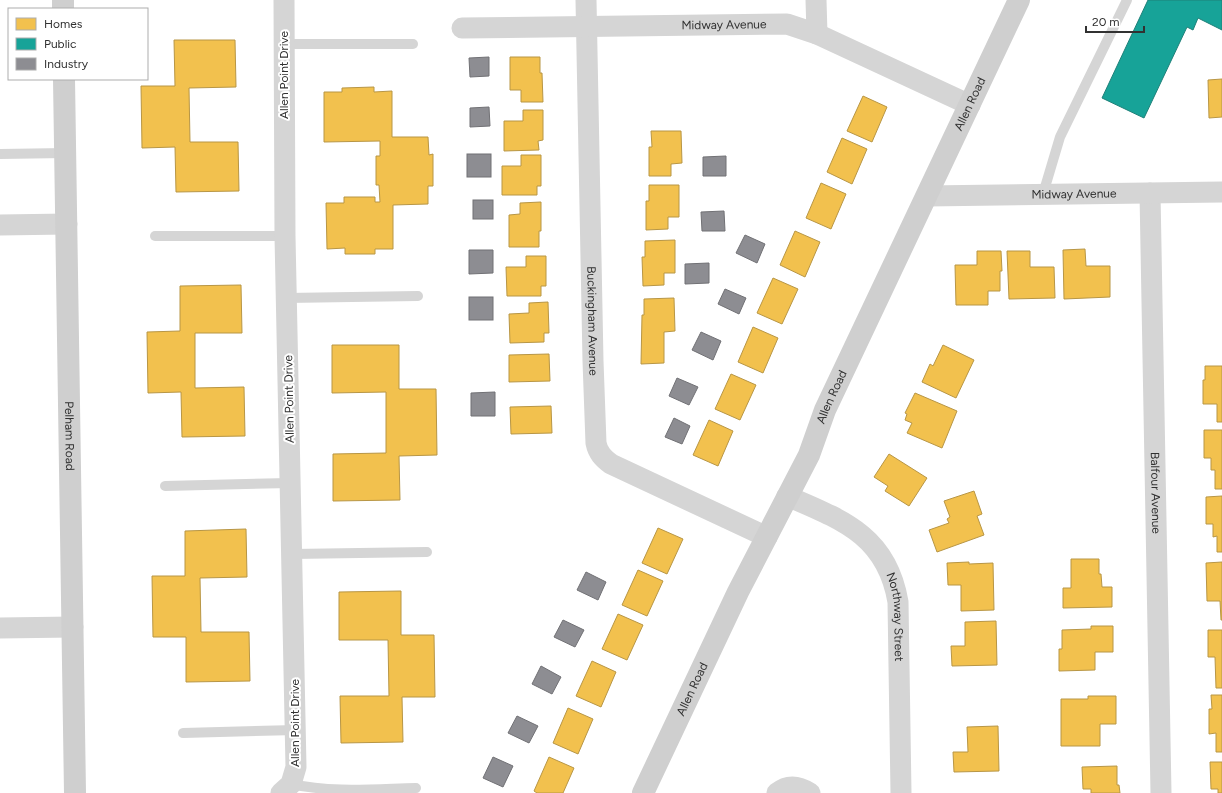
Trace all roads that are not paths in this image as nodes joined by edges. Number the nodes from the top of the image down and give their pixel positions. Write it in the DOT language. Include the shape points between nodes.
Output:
graph roads {
  1 [pos="284,0"];
  2 [pos="586,0"];
  3 [pos="816,0"];
  4 [pos="1019,0"];
  5 [pos="1126,0"];
  6 [pos="587,26"];
  7 [pos="462,28"];
  8 [pos="817,34"];
  9 [pos="284,44"];
  10 [pos="413,44"];
  11 [pos="64,80"];
  12 [pos="970,105"];
  13 [pos="66,153"];
  14 [pos="0,154"];
  15 [pos="1222,192"];
  16 [pos="1150,193"];
  17 [pos="1042,194"];
  18 [pos="927,196"];
  19 [pos="67,224"];
  20 [pos="0,225"];
  21 [pos="155,236"];
  22 [pos="285,236"];
  23 [pos="418,296"];
  24 [pos="286,298"];
  25 [pos="290,483"];
  26 [pos="165,486"];
  27 [pos="788,496"];
  28 [pos="767,537"];
  29 [pos="427,552"];
  30 [pos="292,554"];
  31 [pos="73,627"];
  32 [pos="0,628"];
  33 [pos="296,730"];
  34 [pos="183,733"];
  35 [pos="416,788"];
  36 [pos="286,789"];
  37 [pos="340,791"];
  38 [pos="75,793"];
  39 [pos="643,793"];
  40 [pos="777,793"];
  41 [pos="810,793"];
  42 [pos="901,793"];
  43 [pos="1161,793"];
  1 -- 9 [label="street, Allen Point Drive"];
  2 -- 6 [label="street, Buckingham Avenue"];
  3 -- 8 [label="street"];
  4 -- 12 [label="main road, Allen Road"];
  5 -- 17 [label="lane" via="1060,137"];
  6 -- 7 [label="street, Midway Avenue"];
  6 -- 8 [label="street, Midway Avenue" via="787,24"];
  6 -- 28 [label="street, Buckingham Avenue" via="593,361 598,449 603,458 611,464"];
  8 -- 12 [label="street, Midway Avenue"];
  9 -- 10 [label="lane"];
  9 -- 22 [label="street, Allen Point Drive"];
  11 -- 13 [label="main road, Pelham Road"];
  12 -- 18 [label="main road, Allen Road"];
  13 -- 14 [label="lane"];
  13 -- 19 [label="main road, Pelham Road"];
  15 -- 16 [label="street, Midway Avenue"];
  16 -- 17 [label="street, Midway Avenue"];
  16 -- 43 [label="street, Balfour Avenue"];
  17 -- 18 [label="street, Midway Avenue"];
  18 -- 27 [label="main road, Allen Road" via="825,410 809,455"];
  19 -- 20 [label="street"];
  19 -- 31 [label="main road, Pelham Road"];
  21 -- 22 [label="lane"];
  22 -- 24 [label="street, Allen Point Drive"];
  23 -- 24 [label="lane"];
  24 -- 25 [label="street, Allen Point Drive"];
  25 -- 26 [label="lane"];
  25 -- 30 [label="street, Allen Point Drive"];
  27 -- 28 [label="main road, Allen Road"];
  27 -- 42 [label="street, Northway Street" via="834,516 856,530 886,563 895,584 898,602"];
  28 -- 39 [label="main road, Allen Road" via="738,592"];
  29 -- 30 [label="lane"];
  30 -- 33 [label="street, Allen Point Drive"];
  31 -- 32 [label="street"];
  31 -- 38 [label="main road, Pelham Road"];
  33 -- 34 [label="lane"];
  33 -- 36 [label="street, Allen Point Drive" via="296,767"];
  35 -- 37 [label="lane"];
  36 -- 37 [label="lane"];
  40 -- 41 [label="street" via="796,786"];
}
